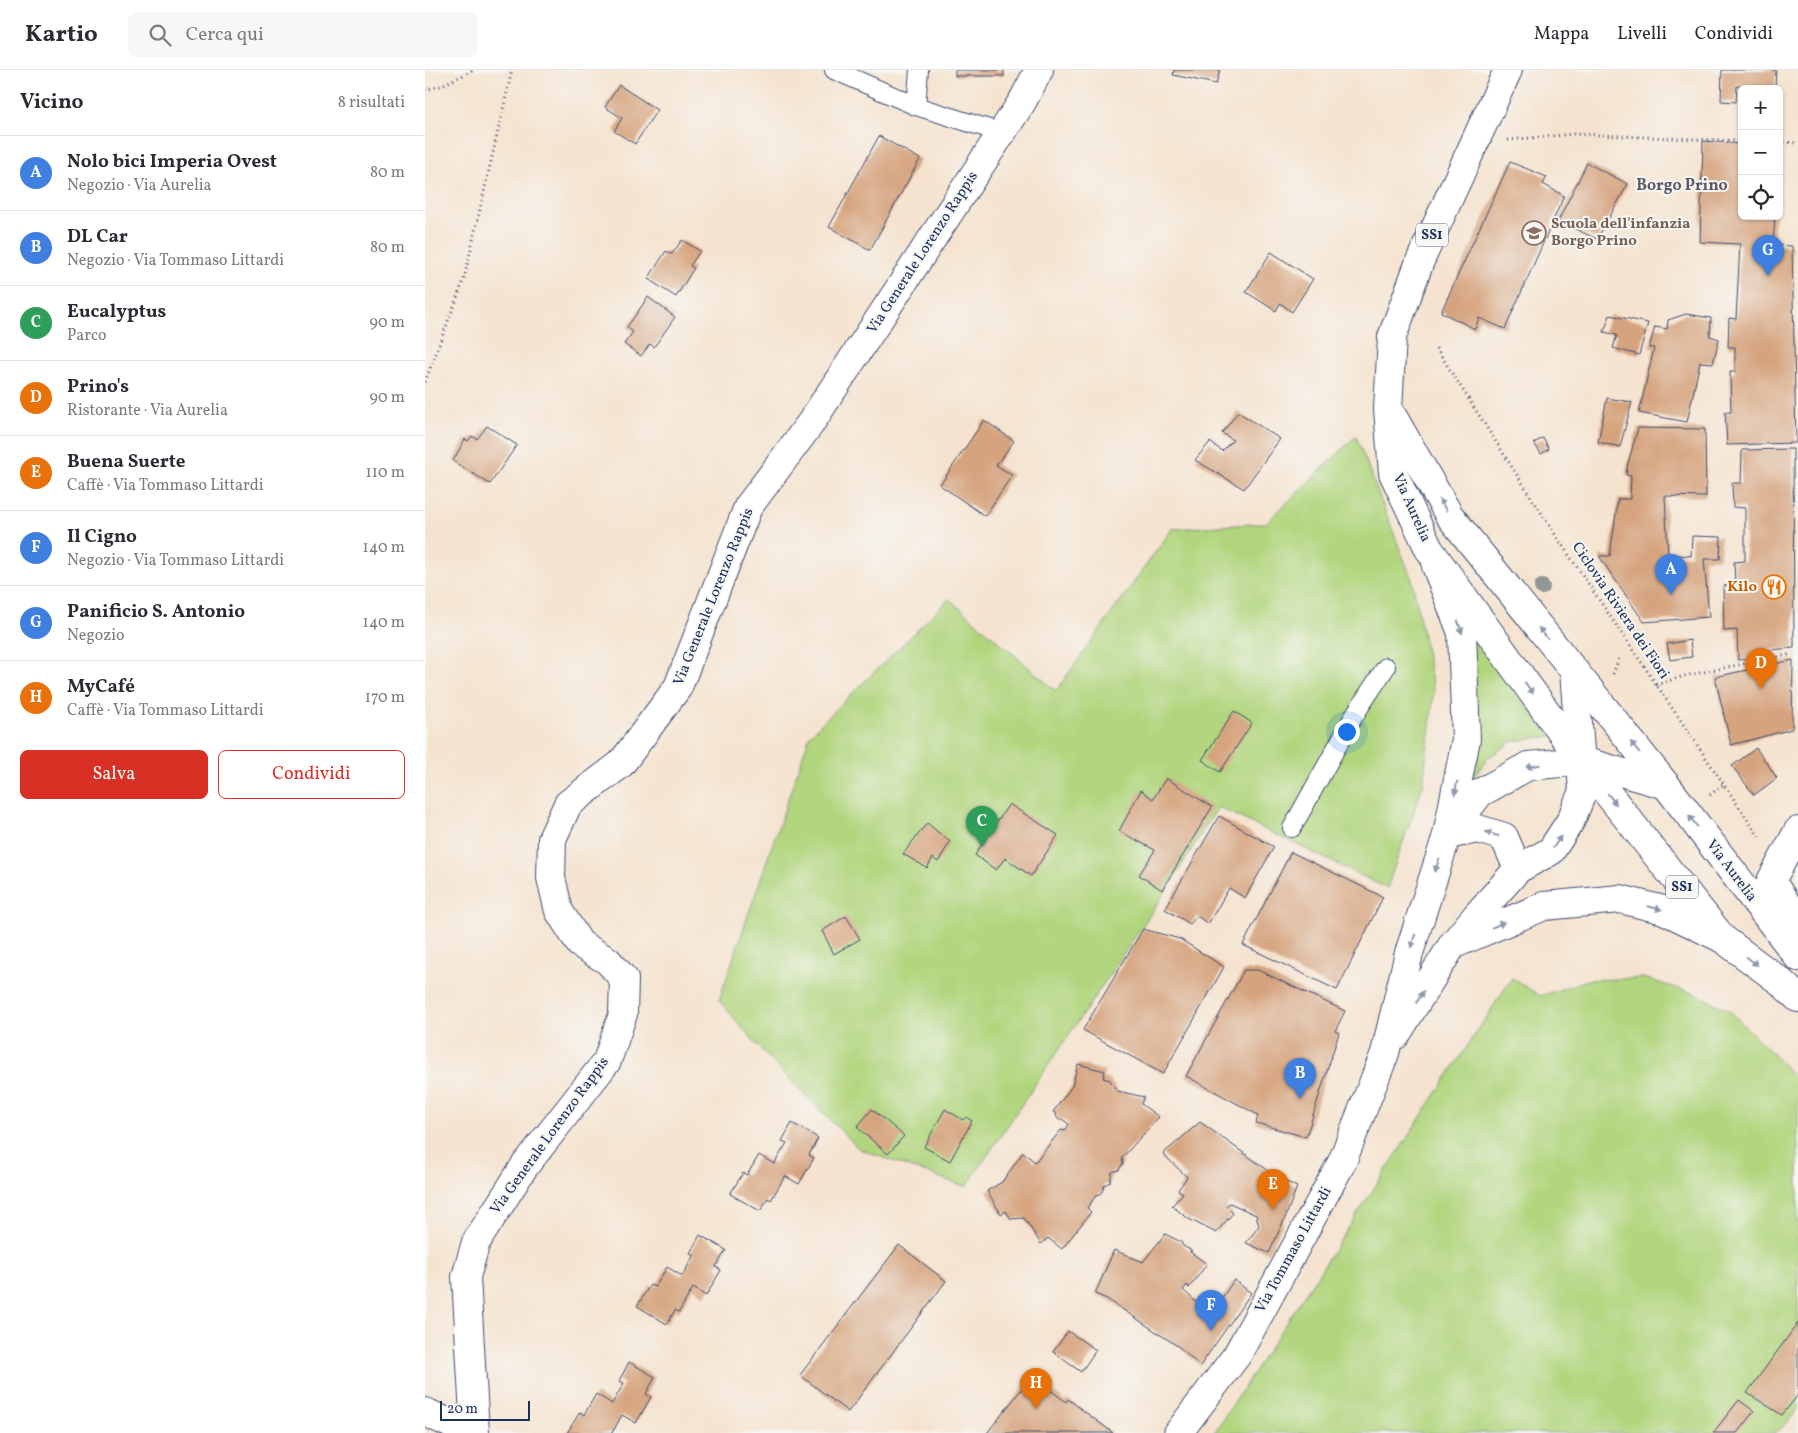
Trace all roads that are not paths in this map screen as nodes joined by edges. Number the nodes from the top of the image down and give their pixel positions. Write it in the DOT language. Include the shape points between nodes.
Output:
graph roads {
  1 [pos="834,70"];
  2 [pos="919,70"];
  3 [pos="1039,70"];
  4 [pos="1508,70"];
  5 [pos="916,106"];
  6 [pos="1002,133"];
  7 [pos="1388,409"];
  8 [pos="1429,549"];
  9 [pos="1386,667"];
  10 [pos="1574,671"];
  11 [pos="1582,761"];
  12 [pos="1666,785"];
  13 [pos="1292,828"];
  14 [pos="1798,831"];
  15 [pos="1447,835"];
  16 [pos="1518,869"];
  17 [pos="1798,921"];
  18 [pos="1723,939"];
  19 [pos="1453,944"];
  20 [pos="1798,957"];
  21 [pos="1798,998"];
  22 [pos="1385,1053"];
  23 [pos="425,1412"];
  24 [pos="465,1433"];
  25 [pos="475,1433"];
  26 [pos="1178,1433"];
  1 -- 5 [label="lane"];
  2 -- 5 [label="lane"];
  3 -- 6 [label="main road, Via Generale Lorenzo Rappis"];
  4 -- 7 [label="main road, SS1" via="1420,261 1392,337"];
  5 -- 6 [label="lane"];
  6 -- 25 [label="main road, Via Generale Lorenzo Rappis" via="811,424 748,507 678,687 621,764 569,804 552,839 551,878 559,911 580,944 608,961 623,979 623,1014 607,1061 524,1167 476,1242 466,1277"];
  7 -- 8 [label="main road, Via Aurelia / SS1" via="1393,472"];
  10 -- 7 [label="main road, Via Aurelia, one-way" via="1449,515"];
  8 -- 11 [label="main road, Via Aurelia / SS1, one-way"];
  8 -- 15 [label="main road, Via Tommaso Littardi, one-way" via="1462,633 1466,739"];
  9 -- 13 [label="lane" via="1355,714"];
  10 -- 11 [label="main road"];
  12 -- 10 [label="main road, Via Aurelia, one-way"];
  11 -- 12 [label="main road"];
  11 -- 15 [label="main road, one-way" via="1528,766 1481,793"];
  16 -- 11 [label="main road, Via Tommaso Littardi, one-way" via="1551,851 1571,820 1583,790"];
  11 -- 18 [label="main road, Via Aurelia / SS1, one-way"];
  20 -- 12 [label="main road, Via Aurelia, one-way"];
  14 -- 17 [label="main road" via="1771,881"];
  16 -- 15 [label="main road, one-way" via="1504,837 1478,829"];
  15 -- 22 [label="main road, Via Tommaso Littardi, one-way" via="1409,953"];
  16 -- 19 [label="main road, Via Tommaso Littardi"];
  19 -- 18 [label="main road, one-way" via="1544,906 1620,900 1664,910"];
  18 -- 21 [label="main road, Via Aurelia / SS1, one-way"];
  22 -- 19 [label="main road, Via Tommaso Littardi, one-way"];
  22 -- 26 [label="main road, Via Tommaso Littardi" via="1342,1162 1237,1355"];
  23 -- 24 [label="main road"];
}
